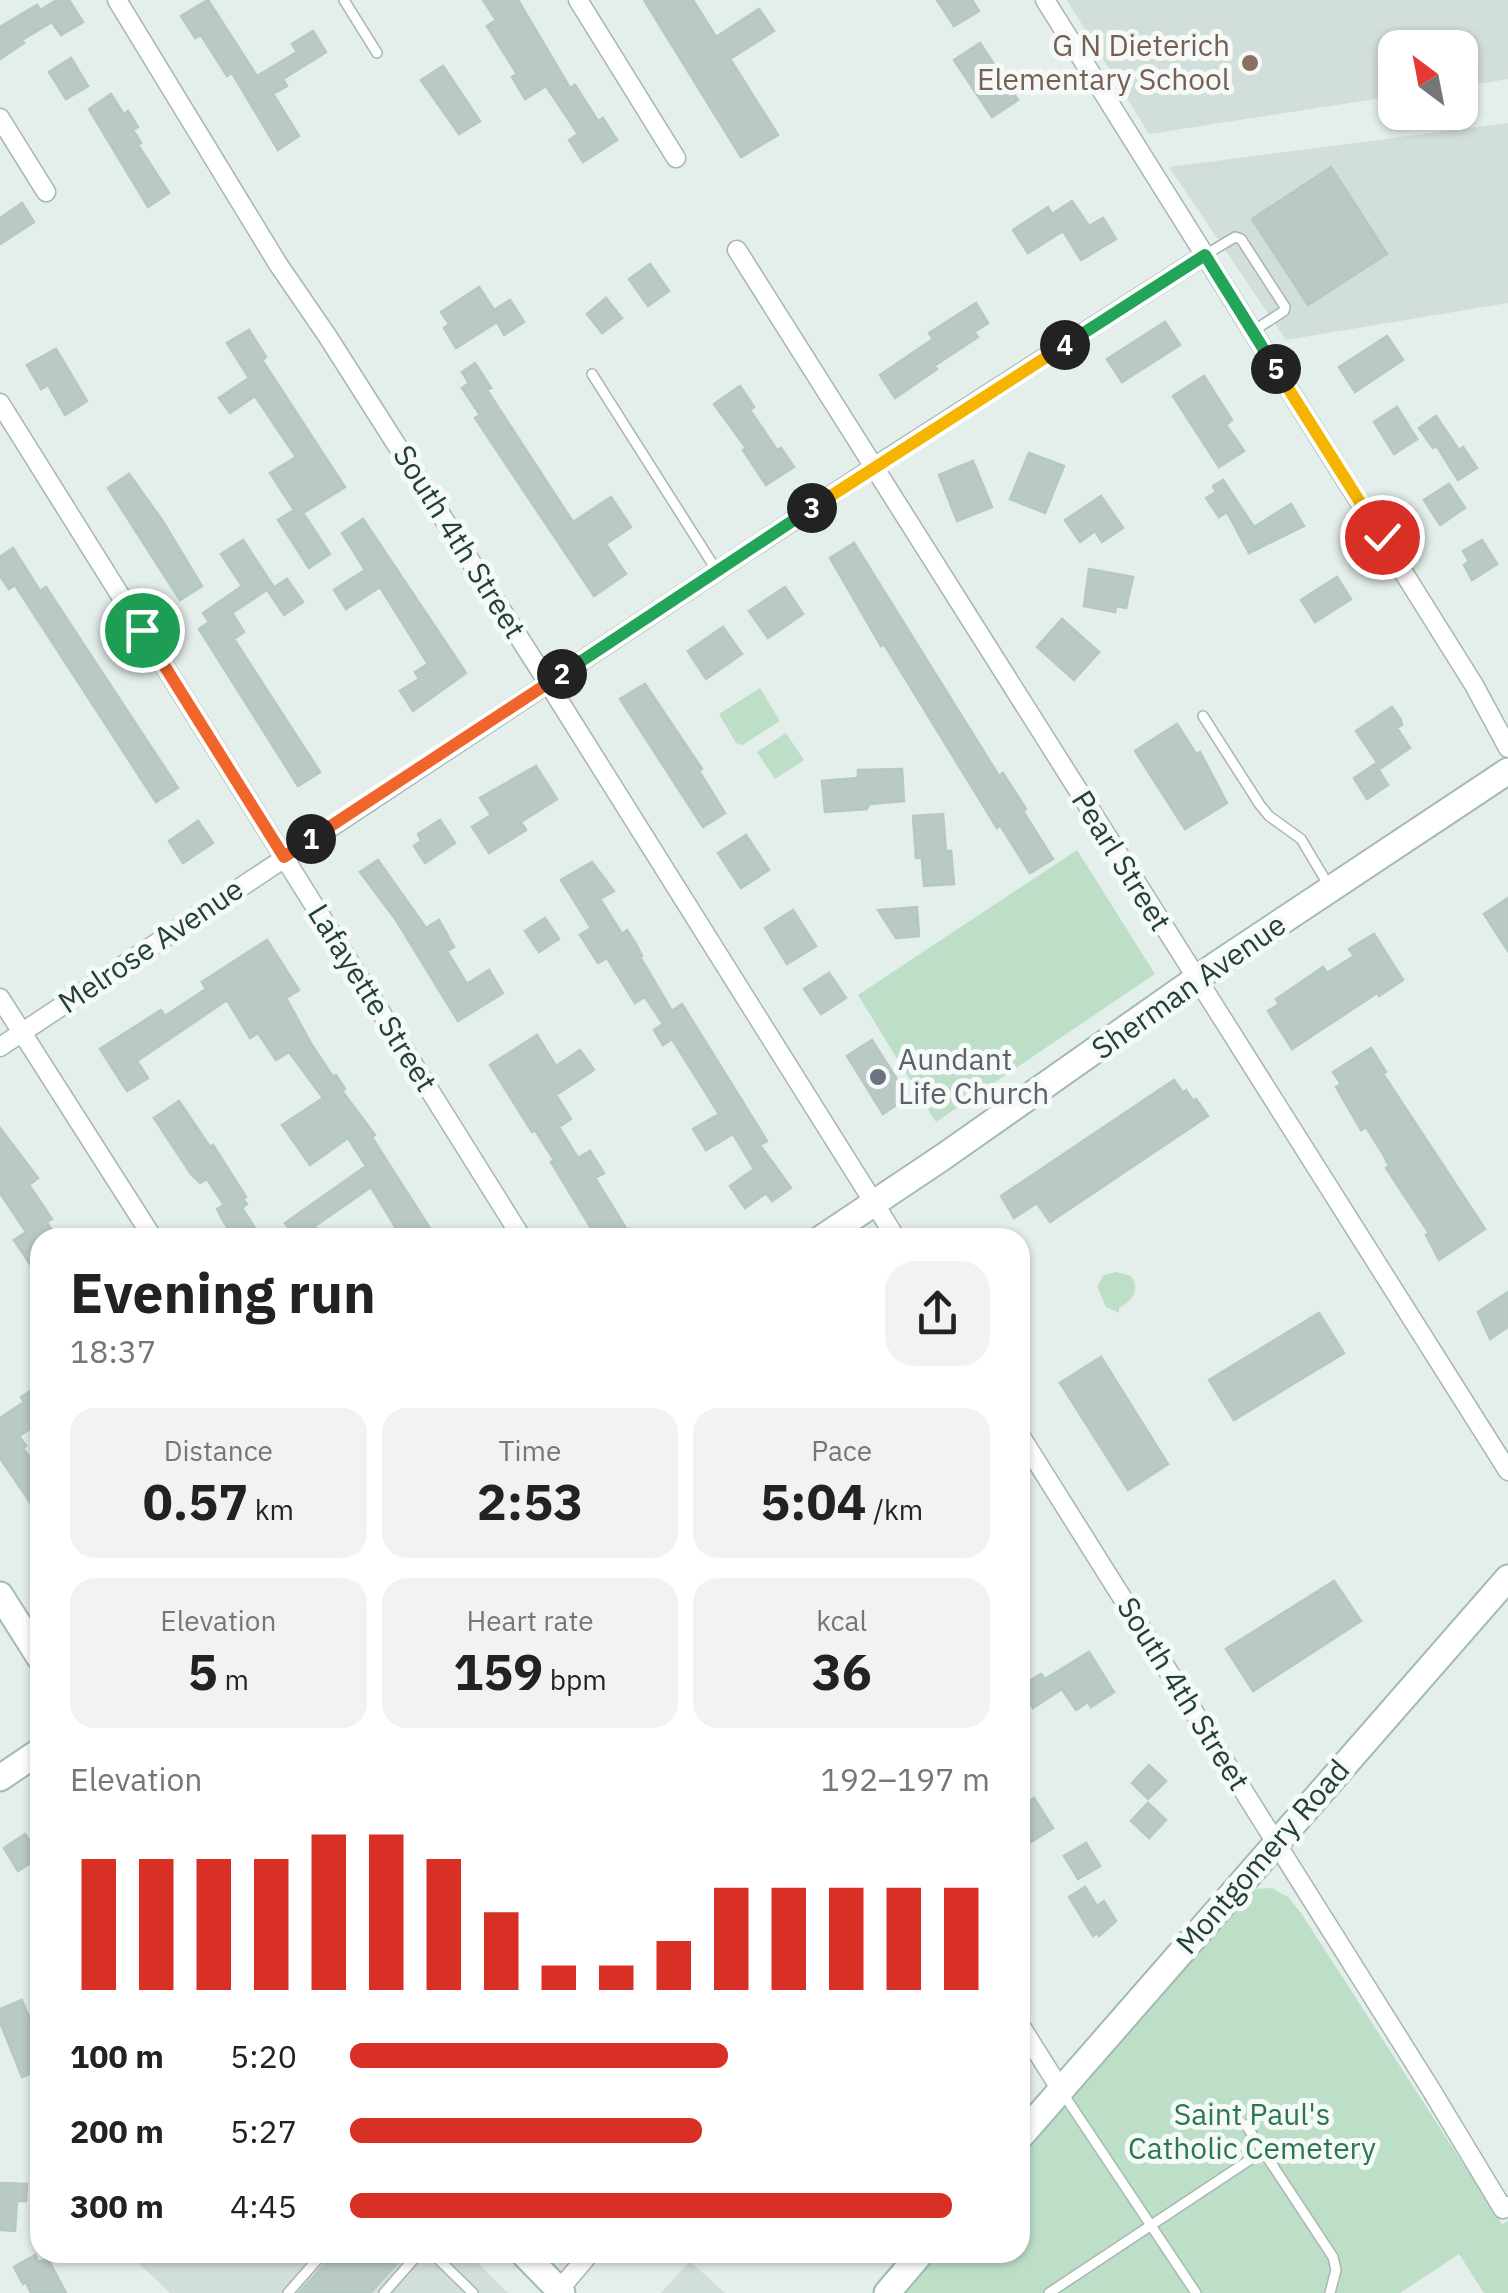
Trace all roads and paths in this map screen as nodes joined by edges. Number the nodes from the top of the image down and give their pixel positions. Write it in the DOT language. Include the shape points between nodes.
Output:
graph roads {
  1 [pos="118,0"];
  2 [pos="344,0"];
  3 [pos="578,0"];
  4 [pos="1045,0"];
  5 [pos="377,53"];
  6 [pos="0,118"];
  7 [pos="676,158"];
  8 [pos="46,192"];
  9 [pos="737,250"];
  10 [pos="1205,255"];
  11 [pos="1253,331"];
  12 [pos="592,374"];
  13 [pos="0,403"];
  14 [pos="874,468"];
  15 [pos="717,571"];
  16 [pos="548,683"];
  17 [pos="1203,716"];
  18 [pos="1508,748"];
  19 [pos="1508,772"];
  20 [pos="284,857"];
  21 [pos="1331,888"];
  22 [pos="1197,982"];
  23 [pos="0,998"];
  24 [pos="22,1032"];
  25 [pos="0,1047"];
  26 [pos="874,1203"];
  27 [pos="147,1228"];
  28 [pos="516,1228"];
  29 [pos="837,1228"];
  30 [pos="890,1228"];
  31 [pos="1030,1451"];
  32 [pos="1508,1471"];
  33 [pos="1508,1578"];
  34 [pos="0,1595"];
  35 [pos="30,1642"];
  36 [pos="30,1758"];
  37 [pos="0,1778"];
  38 [pos="1276,1842"];
  39 [pos="1030,2042"];
  40 [pos="1061,2090"];
  41 [pos="1246,2125"];
  42 [pos="1030,2126"];
  43 [pos="1263,2151"];
  44 [pos="1505,2208"];
  45 [pos="1151,2226"];
  46 [pos="314,2263"];
  47 [pos="410,2263"];
  48 [pos="443,2263"];
  49 [pos="533,2263"];
  50 [pos="582,2263"];
  51 [pos="913,2263"];
  52 [pos="560,2291"];
  53 [pos="288,2293"];
  54 [pos="384,2293"];
  55 [pos="473,2293"];
  56 [pos="887,2293"];
  57 [pos="1049,2293"];
  58 [pos="1196,2293"];
  59 [pos="1330,2293"];
  1 -- 16 [label="street, South 4th Street" via="278,264"];
  2 -- 5 [label="lane"];
  3 -- 7 [label="street"];
  4 -- 10 [label="street"];
  6 -- 8 [label="street"];
  9 -- 14 [label="street, Pearl Street"];
  10 -- 11 [label="street"];
  10 -- 11 [label="lane" via="1241,239 1285,307"];
  10 -- 14 [label="street, Melrose Avenue"];
  11 -- 18 [label="street"];
  12 -- 15 [label="lane"];
  13 -- 20 [label="street, Lafayette Street"];
  14 -- 15 [label="street, Melrose Avenue"];
  14 -- 22 [label="street, Pearl Street"];
  15 -- 16 [label="street, Melrose Avenue"];
  16 -- 20 [label="street, Melrose Avenue"];
  16 -- 26 [label="street, South 4th Street"];
  17 -- 21 [label="lane" via="1260,805 1301,839"];
  19 -- 21 [label="street, Sherman Avenue"];
  20 -- 24 [label="street, Melrose Avenue"];
  20 -- 28 [label="street, Lafayette Street"];
  21 -- 22 [label="street, Sherman Avenue"];
  22 -- 26 [label="street, Sherman Avenue"];
  22 -- 32 [label="street, Pearl Street"];
  23 -- 24 [label="street"];
  24 -- 25 [label="street, Melrose Avenue"];
  24 -- 27 [label="street"];
  26 -- 29 [label="street, Sherman Avenue"];
  26 -- 30 [label="street, South 4th Street"];
  31 -- 38 [label="street, South 4th Street"];
  33 -- 38 [label="street, Montgomery Road"];
  34 -- 35 [label="street"];
  36 -- 37 [label="street"];
  38 -- 40 [label="street, Montgomery Road"];
  38 -- 44 [label="street, South 4th Street"];
  39 -- 40 [label="street"];
  40 -- 42 [label="street, Montgomery Road"];
  40 -- 45 [label="lane"];
  41 -- 43 [label="lane"];
  43 -- 45 [label="lane"];
  43 -- 59 [label="lane" via="1333,2257"];
  45 -- 57 [label="lane"];
  45 -- 58 [label="lane"];
  46 -- 53 [label="lane"];
  47 -- 54 [label="lane"];
  48 -- 55 [label="lane"];
  49 -- 52 [label="street"];
  50 -- 52 [label="street"];
  51 -- 56 [label="street"];
}
